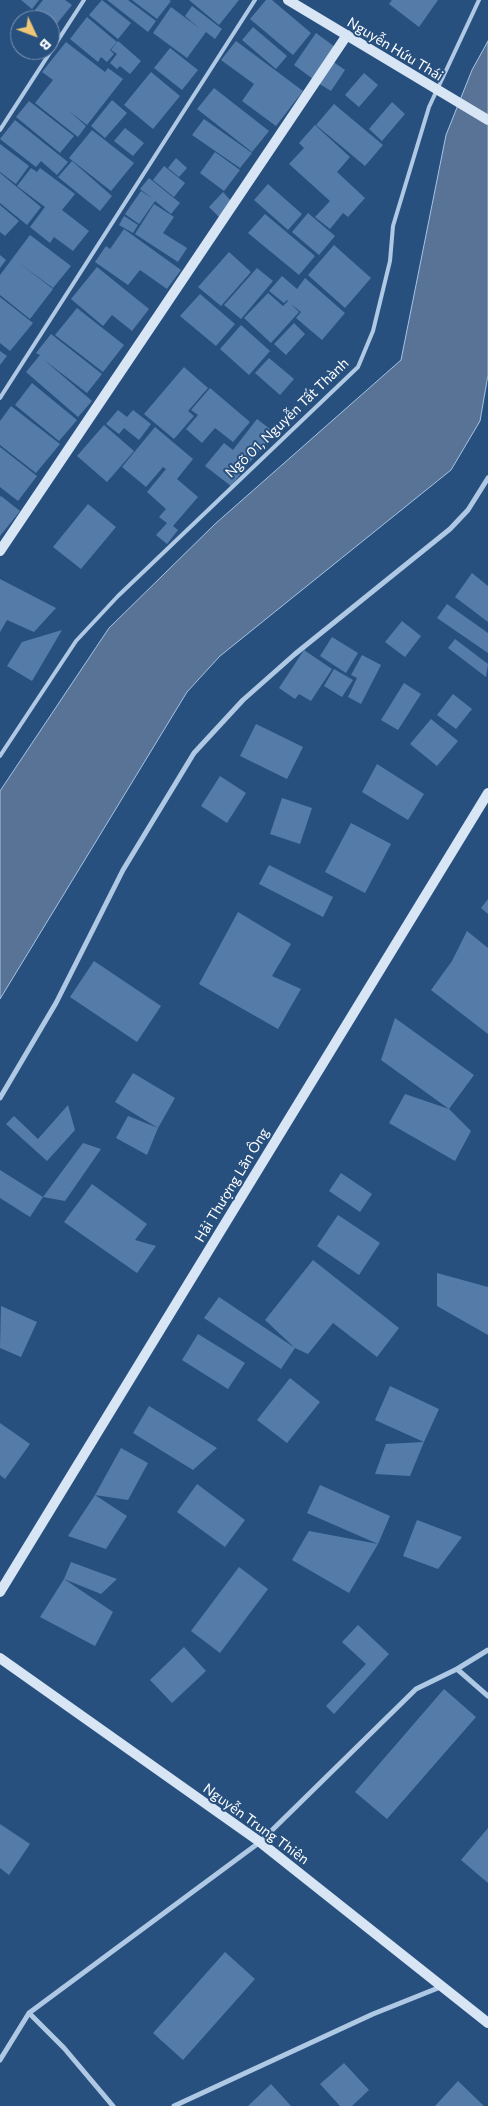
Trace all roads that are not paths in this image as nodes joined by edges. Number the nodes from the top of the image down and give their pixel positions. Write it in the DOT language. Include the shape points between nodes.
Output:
graph roads {
  1 [pos="84,0"];
  2 [pos="255,0"];
  3 [pos="288,0"];
  4 [pos="479,0"];
  5 [pos="347,35"];
  6 [pos="438,91"];
  7 [pos="488,120"];
  8 [pos="0,130"];
  9 [pos="0,398"];
  10 [pos="488,478"];
  11 [pos="0,551"];
  12 [pos="0,756"];
  13 [pos="488,792"];
  14 [pos="0,1098"];
  15 [pos="0,1592"];
  16 [pos="488,1650"];
  17 [pos="0,1658"];
  18 [pos="457,1669"];
  19 [pos="488,1696"];
  20 [pos="260,1842"];
  21 [pos="443,1986"];
  22 [pos="29,2013"];
  23 [pos="488,2023"];
  24 [pos="0,2060"];
  25 [pos="113,2106"];
  26 [pos="174,2106"];
  1 -- 8 [label="lane"];
  2 -- 9 [label="lane"];
  3 -- 5 [label="street, Nguyễn Hứu Thái"];
  4 -- 6 [label="lane, Ngõ 01, Nguyễn Tất Thành"];
  5 -- 6 [label="street, Nguyễn Hứu Thái"];
  5 -- 11 [label="street"];
  6 -- 7 [label="street, Nguyễn Hứu Thái"];
  6 -- 12 [label="lane, Ngõ 01, Nguyễn Tất Thành" via="429,107 393,226 390,261 373,331 358,367 118,596 76,641"];
  10 -- 14 [label="street" via="468,510 450,528 295,654 243,700 194,754 123,870 56,1003"];
  13 -- 15 [label="street, Hải Thượng Lãn Ông"];
  16 -- 18 [label="street"];
  17 -- 20 [label="street, Nguyễn Trung Thiên"];
  18 -- 19 [label="street"];
  18 -- 20 [label="street" via="416,1690"];
  20 -- 21 [label="street, Nguyễn Trung Thiên"];
  20 -- 22 [label="street"];
  21 -- 23 [label="street, Nguyễn Trung Thiên"];
  21 -- 26 [label="street" via="373,2014"];
  22 -- 24 [label="street"];
  22 -- 25 [label="street" via="64,2048"];
}
